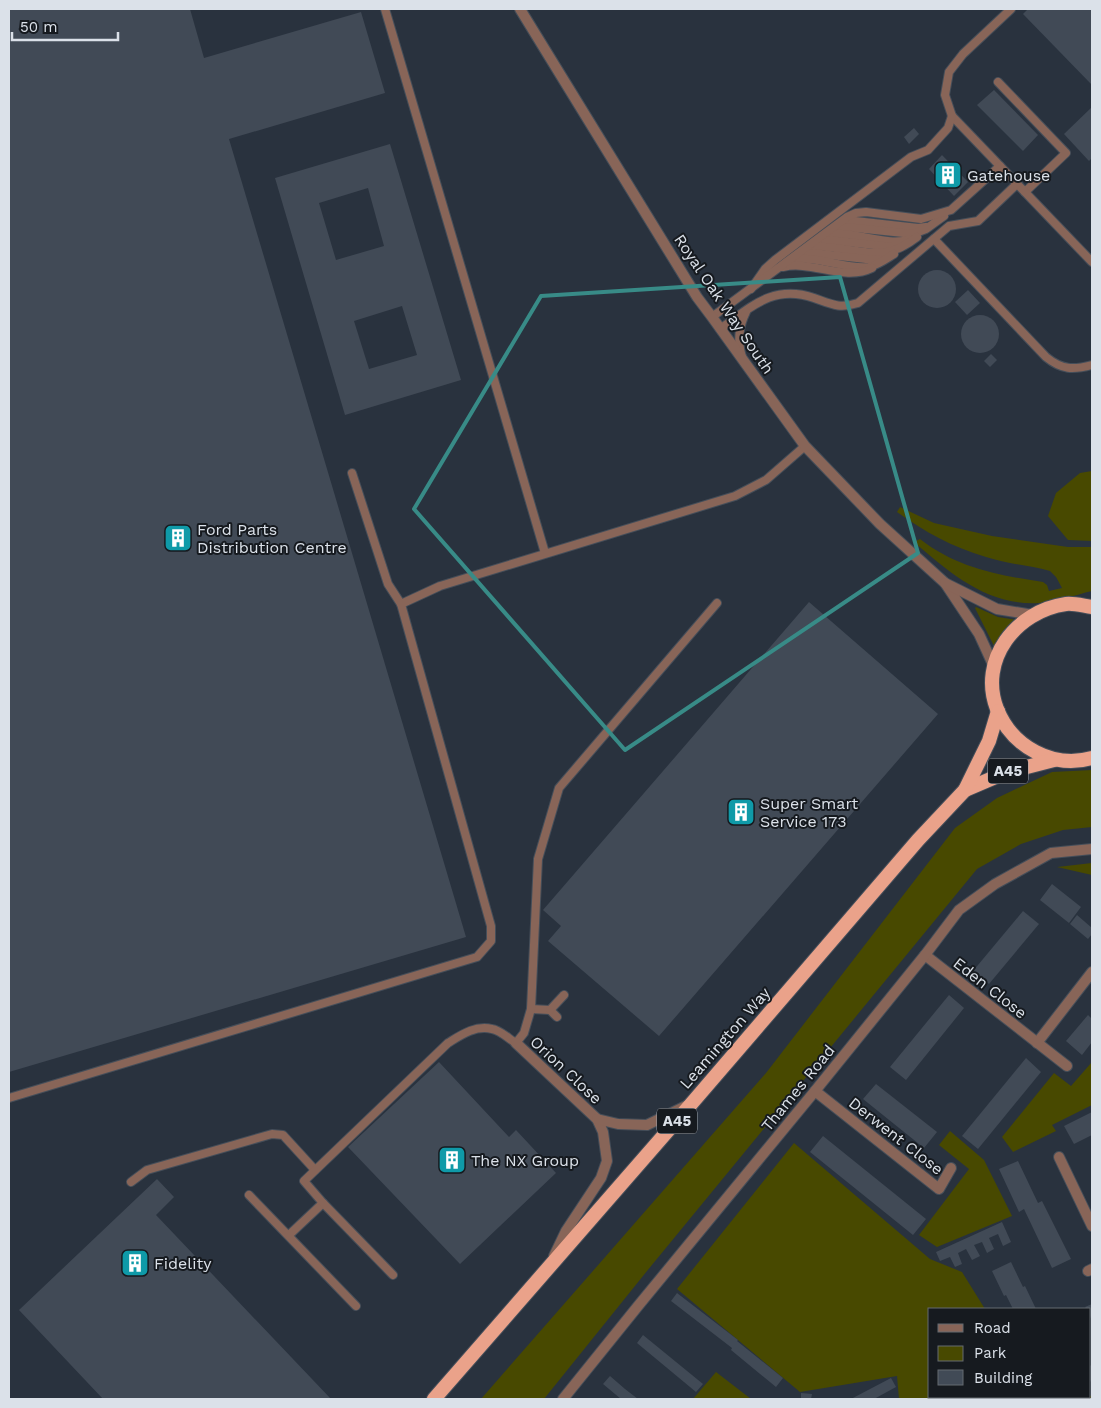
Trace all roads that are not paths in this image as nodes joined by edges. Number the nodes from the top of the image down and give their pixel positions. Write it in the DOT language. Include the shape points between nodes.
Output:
graph roads {
  1 [pos="385,9"];
  2 [pos="520,9"];
  3 [pos="1005,9"];
  4 [pos="1011,9"];
  5 [pos="995,24"];
  6 [pos="998,82"];
  7 [pos="952,116"];
  8 [pos="1000,166"];
  9 [pos="1017,184"];
  10 [pos="1025,192"];
  11 [pos="951,210"];
  12 [pos="944,216"];
  13 [pos="934,224"];
  14 [pos="837,225"];
  15 [pos="926,230"];
  16 [pos="828,231"];
  17 [pos="917,236"];
  18 [pos="819,238"];
  19 [pos="934,239"];
  20 [pos="908,243"];
  21 [pos="810,244"];
  22 [pos="802,250"];
  23 [pos="899,250"];
  24 [pos="891,256"];
  25 [pos="793,257"];
  26 [pos="1092,262"];
  27 [pos="784,264"];
  28 [pos="776,270"];
  29 [pos="750,289"];
  30 [pos="746,310"];
  31 [pos="712,317"];
  32 [pos="720,329"];
  33 [pos="744,362"];
  34 [pos="1092,365"];
  35 [pos="805,446"];
  36 [pos="352,473"];
  37 [pos="546,553"];
  38 [pos="944,583"];
  39 [pos="1092,598"];
  40 [pos="716,603"];
  41 [pos="401,604"];
  42 [pos="1071,604"];
  43 [pos="1092,607"];
  44 [pos="1032,616"];
  45 [pos="994,669"];
  46 [pos="998,711"];
  47 [pos="1092,758"];
  48 [pos="1054,760"];
  49 [pos="965,790"];
  50 [pos="1092,849"];
  51 [pos="925,955"];
  52 [pos="1092,972"];
  53 [pos="564,995"];
  54 [pos="531,1008"];
  55 [pos="550,1010"];
  56 [pos="557,1017"];
  57 [pos="516,1043"];
  58 [pos="1037,1043"];
  59 [pos="1067,1066"];
  60 [pos="815,1091"];
  61 [pos="9,1098"];
  62 [pos="692,1104"];
  63 [pos="597,1119"];
  64 [pos="1058,1157"];
  65 [pos="951,1168"];
  66 [pos="315,1170"];
  67 [pos="131,1182"];
  68 [pos="250,1195"];
  69 [pos="323,1203"];
  70 [pos="1092,1226"];
  71 [pos="289,1235"];
  72 [pos="549,1267"];
  73 [pos="393,1275"];
  74 [pos="356,1306"];
  75 [pos="434,1399"];
  76 [pos="563,1399"];
  1 -- 37 [label="lane"];
  2 -- 31 [label="street, Royal Oak Way South"];
  3 -- 5 [label="lane"];
  4 -- 5 [label="lane"];
  5 -- 7 [label="lane" via="949,72 945,95"];
  6 -- 10 [label="lane" via="1066,153"];
  7 -- 8 [label="lane"];
  7 -- 29 [label="lane" via="948,128 928,150 911,157 775,260"];
  8 -- 9 [label="lane"];
  8 -- 11 [label="lane"];
  9 -- 10 [label="lane"];
  9 -- 19 [label="lane" via="978,221 949,226"];
  10 -- 26 [label="lane"];
  11 -- 12 [label="lane"];
  11 -- 14 [label="lane" via="921,219 856,213"];
  12 -- 13 [label="lane"];
  12 -- 14 [label="lane" via="922,228 850,220"];
  13 -- 15 [label="lane"];
  13 -- 16 [label="lane" via="909,235 846,227"];
  14 -- 16 [label="lane"];
  15 -- 17 [label="lane"];
  15 -- 18 [label="lane" via="904,241 838,234"];
  16 -- 18 [label="lane"];
  17 -- 20 [label="lane"];
  17 -- 21 [label="lane" via="896,247 824,240"];
  18 -- 21 [label="lane"];
  19 -- 30 [label="lane" via="858,304 834,306 812,297 774,294"];
  19 -- 34 [label="lane" via="1054,364 1076,369"];
  20 -- 22 [label="lane" via="883,254 820,246"];
  20 -- 23 [label="lane"];
  21 -- 22 [label="lane"];
  22 -- 25 [label="lane"];
  23 -- 24 [label="lane"];
  23 -- 25 [label="lane" via="878,260 812,253"];
  24 -- 27 [label="lane" via="870,267 798,259"];
  24 -- 28 [label="lane" via="861,273 790,266"];
  25 -- 27 [label="lane"];
  27 -- 28 [label="lane"];
  28 -- 29 [label="lane"];
  29 -- 31 [label="lane"];
  30 -- 32 [label="lane"];
  30 -- 33 [label="lane" via="740,336"];
  31 -- 32 [label="street, Royal Oak Way South"];
  32 -- 33 [label="street, Royal Oak Way South"];
  33 -- 35 [label="street, Royal Oak Way South"];
  35 -- 37 [label="lane" via="766,480 734,496"];
  35 -- 38 [label="street, Royal Oak Way South" via="880,524"];
  36 -- 41 [label="lane" via="388,584"];
  37 -- 41 [label="lane" via="440,586"];
  38 -- 44 [label="street, Royal Oak Way South" via="997,609"];
  38 -- 45 [label="street, Royal Oak Way South" via="979,634"];
  39 -- 42 [label="highway"];
  40 -- 54 [label="lane" via="559,788 538,858"];
  41 -- 61 [label="lane" via="487,908 491,941 477,957"];
  42 -- 43 [label="highway"];
  42 -- 44 [label="highway" via="1042,610"];
  44 -- 45 [label="highway" via="1020,623 1004,642"];
  45 -- 46 [label="highway" via="992,684"];
  46 -- 48 [label="highway" via="1012,734 1032,751"];
  46 -- 49 [label="highway, Leamington Way / A45" via="989,741"];
  47 -- 48 [label="highway" via="1080,762"];
  48 -- 49 [label="highway, Leamington Way / A45" via="1007,772"];
  49 -- 62 [label="highway, Leamington Way / A45" via="918,840"];
  50 -- 51 [label="street, Thames Road" via="1051,853 995,884 959,910"];
  51 -- 58 [label="street, Eden Close"];
  51 -- 60 [label="street, Thames Road"];
  52 -- 58 [label="street"];
  53 -- 55 [label="lane"];
  54 -- 55 [label="lane"];
  54 -- 57 [label="lane" via="524,1033"];
  55 -- 56 [label="lane"];
  57 -- 63 [label="street, Orion Close"];
  57 -- 66 [label="lane" via="493,1029 478,1028 461,1034"];
  58 -- 59 [label="street, Eden Close"];
  60 -- 65 [label="street, Derwent Close" via="939,1189"];
  60 -- 76 [label="street, Thames Road"];
  62 -- 63 [label="street, Orion Close" via="647,1125"];
  62 -- 72 [label="highway, Leamington Way / A45"];
  63 -- 72 [label="street, Orion Close" via="603,1132 607,1161 601,1178 566,1230"];
  64 -- 70 [label="street"];
  66 -- 67 [label="lane" via="283,1135 272,1134 147,1170"];
  66 -- 69 [label="lane" via="304,1181"];
  68 -- 71 [label="lane"];
  69 -- 71 [label="lane"];
  69 -- 73 [label="lane"];
  71 -- 74 [label="lane"];
  72 -- 75 [label="highway, Leamington Way / A45"];
}
